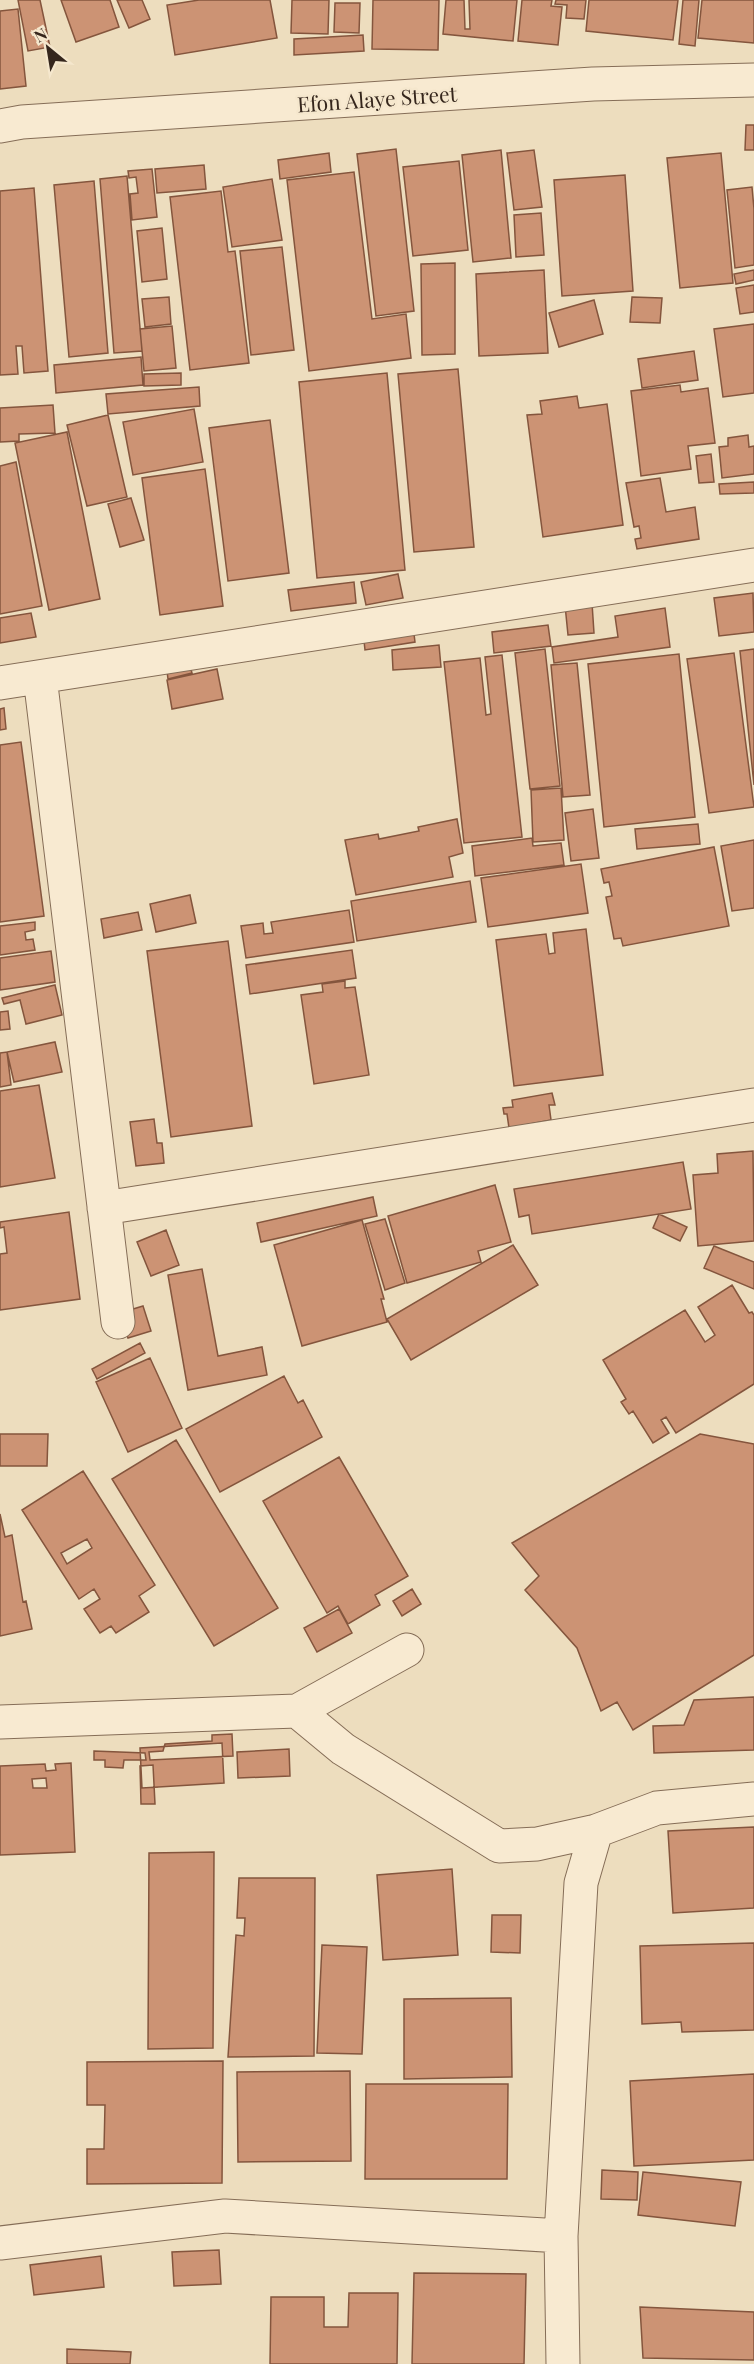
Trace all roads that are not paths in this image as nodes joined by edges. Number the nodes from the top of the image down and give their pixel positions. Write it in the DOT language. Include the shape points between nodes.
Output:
graph roads {
  1 [pos="754,80"];
  2 [pos="0,126"];
  3 [pos="754,565"];
  4 [pos="40,677"];
  5 [pos="0,683"];
  6 [pos="754,1105"];
  7 [pos="105,1208"];
  8 [pos="118,1322"];
  9 [pos="407,1650"];
  10 [pos="297,1711"];
  11 [pos="0,1722"];
  12 [pos="754,1799"];
  13 [pos="596,1832"];
  14 [pos="561,2236"];
  15 [pos="0,2243"];
  16 [pos="562,2364"];
  1 -- 2 [label="street, Efon Alaye Street" via="593,84"];
  3 -- 4 [label="street"];
  4 -- 5 [label="street"];
  4 -- 7 [label="street"];
  6 -- 7 [label="street"];
  7 -- 8 [label="street"];
  9 -- 10 [label="street"];
  10 -- 11 [label="street"];
  10 -- 13 [label="street" via="343,1749 499,1846 537,1844"];
  12 -- 13 [label="street" via="657,1808"];
  13 -- 14 [label="street" via="581,1883"];
  14 -- 15 [label="street" via="225,2216"];
  14 -- 16 [label="street"];
}
